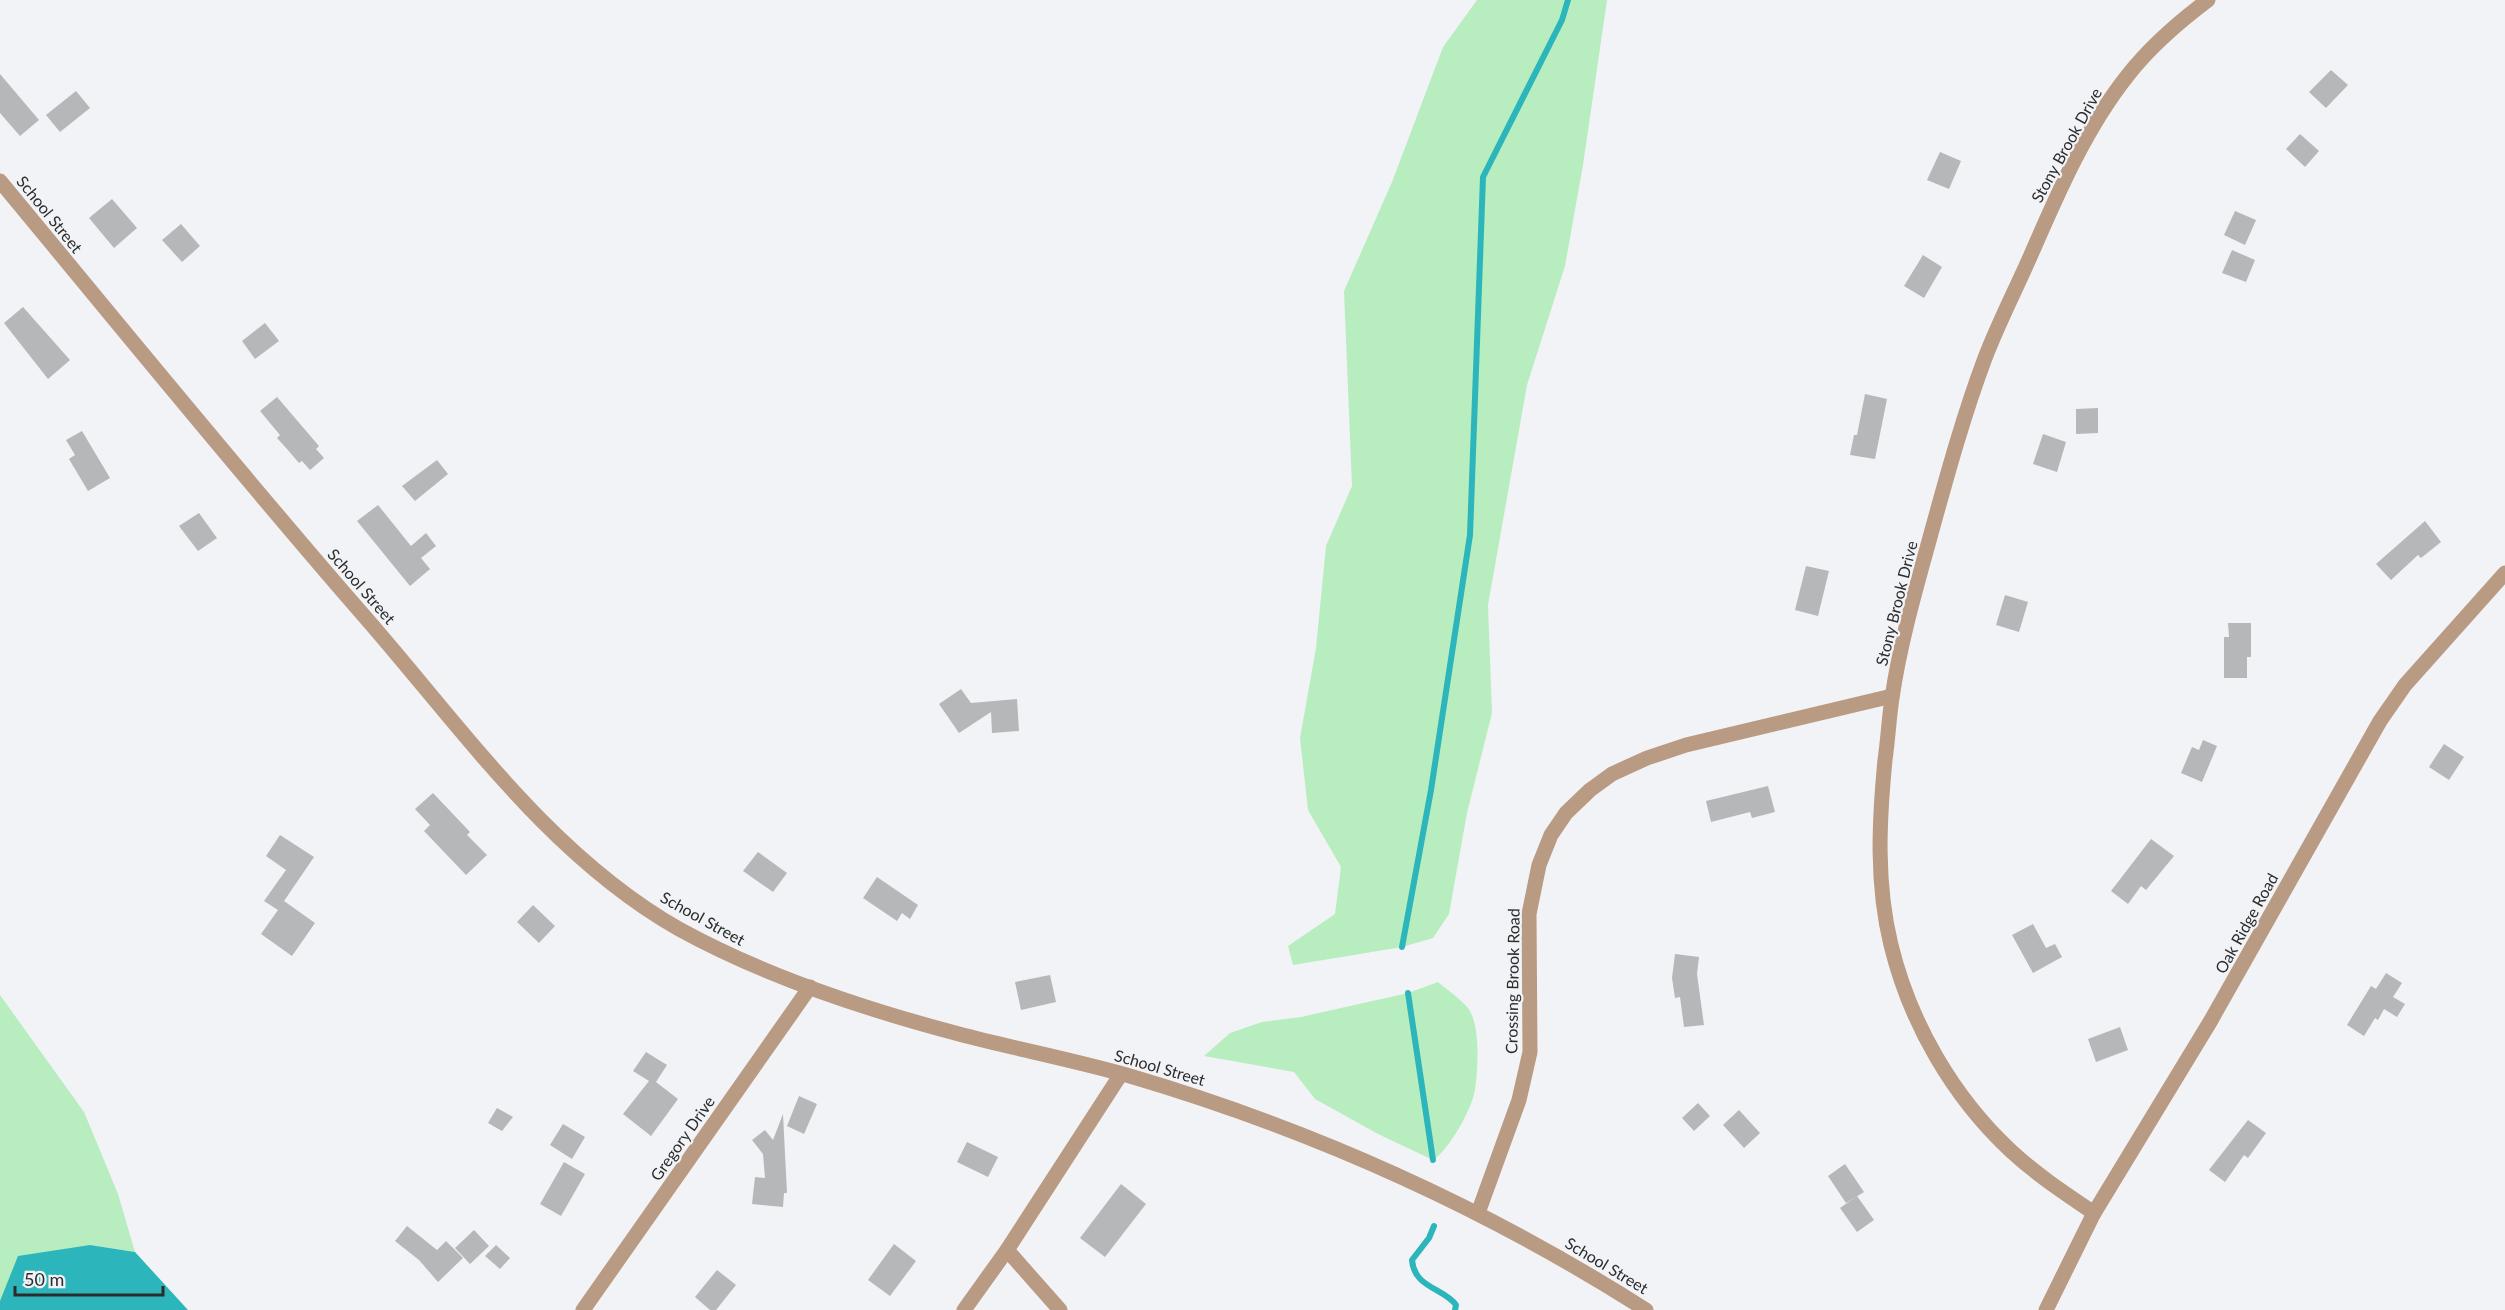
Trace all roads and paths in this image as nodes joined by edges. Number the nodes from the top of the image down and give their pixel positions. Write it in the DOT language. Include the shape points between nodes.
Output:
graph roads {
  1 [pos="2208,0"];
  2 [pos="0,181"];
  3 [pos="2505,573"];
  4 [pos="1892,696"];
  5 [pos="810,987"];
  6 [pos="1121,1074"];
  7 [pos="1478,1213"];
  8 [pos="2094,1213"];
  9 [pos="1007,1250"];
  10 [pos="583,1310"];
  11 [pos="964,1310"];
  12 [pos="1060,1310"];
  13 [pos="1646,1310"];
  14 [pos="2046,1310"];
  1 -- 4 [label="street, Stony Brook Drive" via="2129,73 2061,186 1985,358 1955,446"];
  2 -- 5 [label="street, School Street" via="347,597 515,793 571,849 618,890 678,928 748,963"];
  3 -- 8 [label="street, Oak Ridge Road" via="2406,685 2380,721 2210,1022"];
  4 -- 7 [label="street, Crossing Brook Road" via="1686,745 1647,758 1612,774 1566,813 1551,835 1539,865 1529,914 1530,1052 1520,1100"];
  4 -- 8 [label="street, Stony Brook Drive" via="1879,863 1882,905 1906,993 1951,1081 1981,1121 2047,1182"];
  5 -- 6 [label="street, School Street" via="960,1034"];
  5 -- 10 [label="street, Gregory Drive"];
  6 -- 7 [label="street, School Street" via="1250,1114 1339,1148"];
  6 -- 9 [label="street"];
  7 -- 13 [label="street, School Street"];
  8 -- 14 [label="street, Oak Ridge Road"];
  9 -- 11 [label="street"];
  9 -- 12 [label="street"];
}
